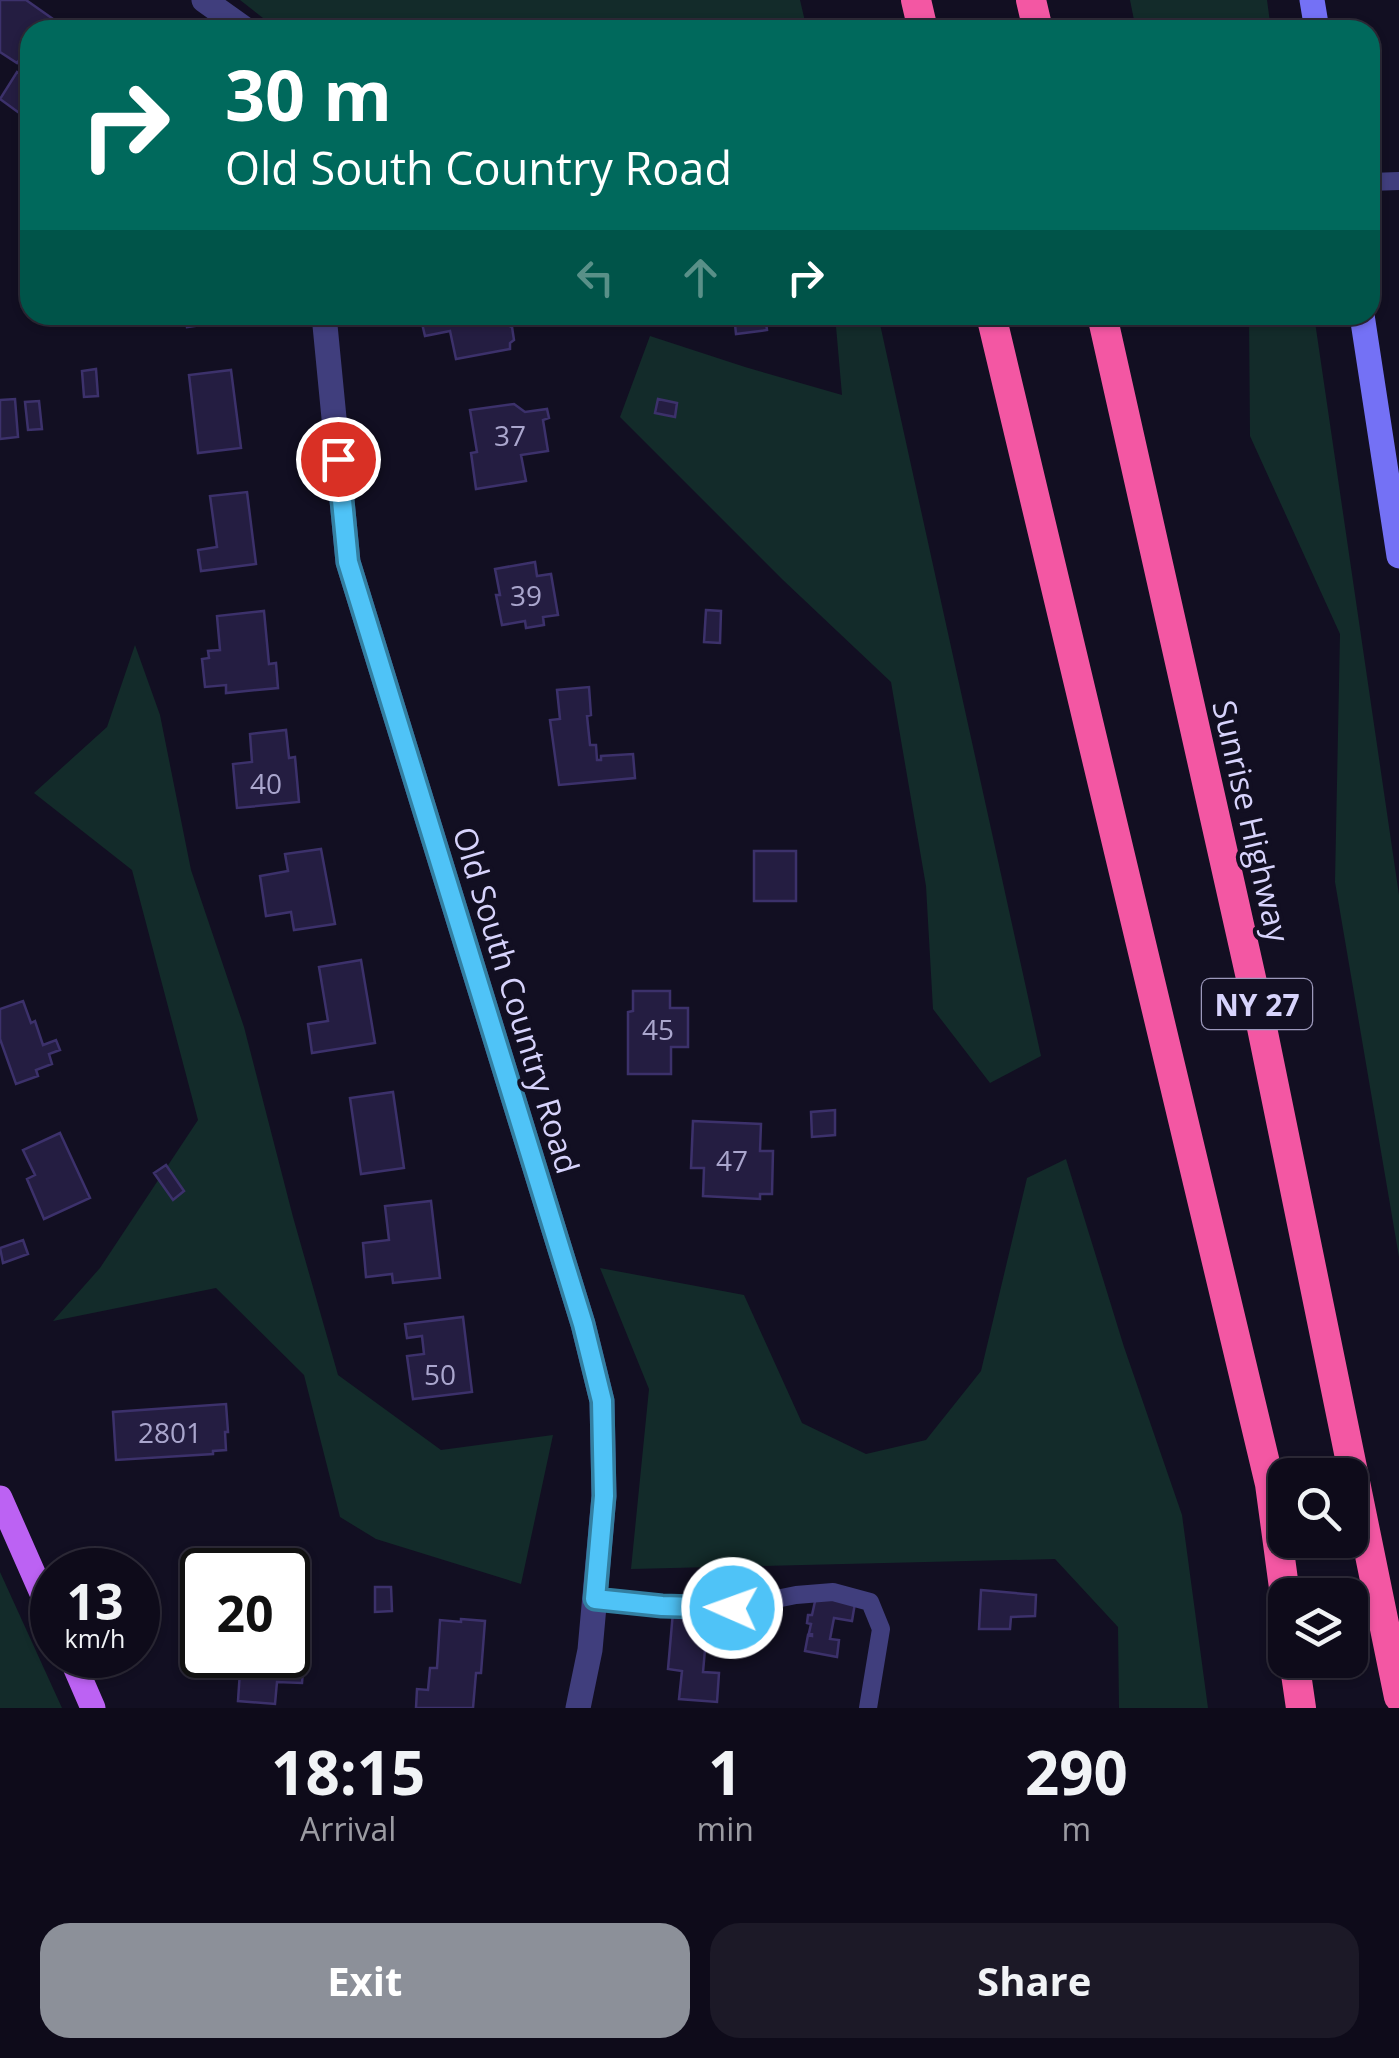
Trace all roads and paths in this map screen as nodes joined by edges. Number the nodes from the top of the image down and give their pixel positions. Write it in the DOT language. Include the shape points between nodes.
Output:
graph roads {
  1 [pos="204,0"];
  2 [pos="232,20"];
  3 [pos="325,325"];
  4 [pos="993,325"];
  5 [pos="1104,325"];
  6 [pos="1364,325"];
  7 [pos="1399,556"];
  8 [pos="0,1498"];
  9 [pos="30,1566"];
  10 [pos="1284,1578"];
  11 [pos="595,1599"];
  12 [pos="80,1678"];
  13 [pos="1297,1678"];
  14 [pos="1399,1697"];
  15 [pos="93,1708"];
  16 [pos="578,1708"];
  17 [pos="868,1708"];
  18 [pos="1301,1708"];
  1 -- 2 [label="street"];
  3 -- 11 [label="street, Old South Country Road" via="348,562 602,1401 604,1496"];
  4 -- 10 [label="highway, NY 27" via="1270,1484"];
  5 -- 14 [label="highway, Sunrise Highway / NY 27" via="1260,1018"];
  6 -- 7 [label="street"];
  8 -- 9 [label="main road"];
  11 -- 16 [label="street, Old South Country Road"];
  11 -- 17 [label="lane" via="732,1608 833,1592 870,1602 880,1629"];
  12 -- 15 [label="main road"];
  13 -- 18 [label="highway"];
}
